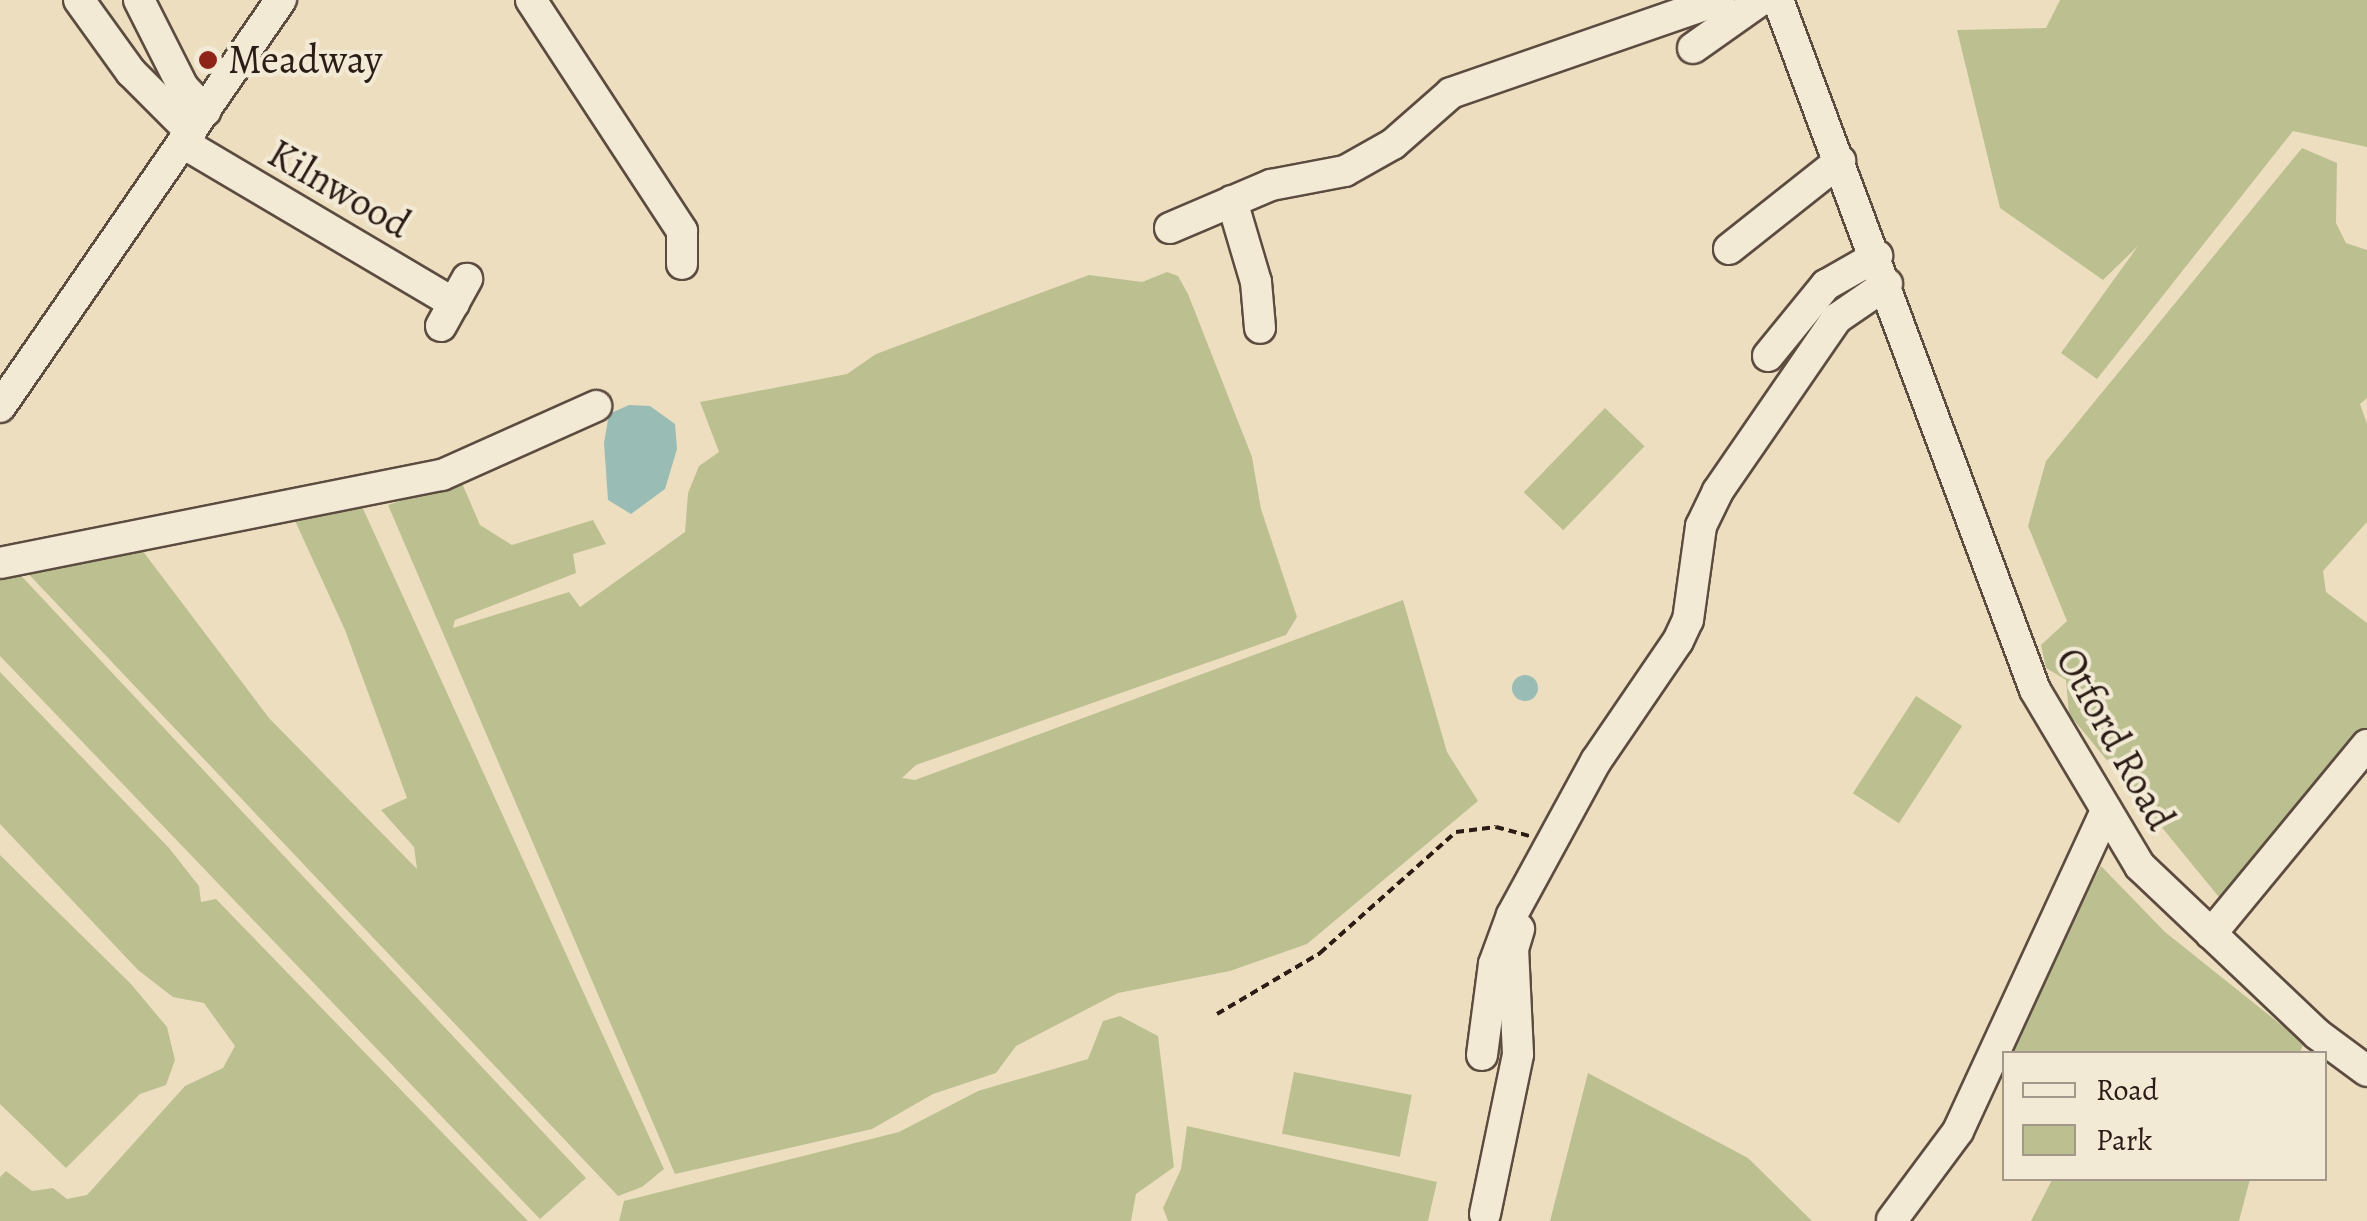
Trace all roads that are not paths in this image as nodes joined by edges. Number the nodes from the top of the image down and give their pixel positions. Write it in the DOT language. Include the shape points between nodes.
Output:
graph roads {
  1 [pos="79,0"];
  2 [pos="139,0"];
  3 [pos="281,0"];
  4 [pos="531,0"];
  5 [pos="1719,0"];
  6 [pos="1761,0"];
  7 [pos="1778,0"];
  8 [pos="1693,48"];
  9 [pos="193,129"];
  10 [pos="1840,161"];
  11 [pos="1232,201"];
  12 [pos="1170,228"];
  13 [pos="1729,248"];
  14 [pos="1879,263"];
  15 [pos="682,264"];
  16 [pos="454,302"];
  17 [pos="1260,328"];
  18 [pos="1768,356"];
  19 [pos="0,406"];
  20 [pos="596,406"];
  21 [pos="0,563"];
  22 [pos="2367,746"];
  23 [pos="2106,810"];
  24 [pos="1526,897"];
  25 [pos="2212,934"];
  26 [pos="1482,1055"];
  27 [pos="2367,1071"];
  28 [pos="1485,1214"];
  29 [pos="1892,1220"];
  1 -- 9 [label="street" via="131,72"];
  2 -- 9 [label="street" via="184,87"];
  3 -- 9 [label="street"];
  4 -- 15 [label="street" via="682,231"];
  5 -- 11 [label="street" via="1451,93 1393,144 1346,171 1271,184"];
  6 -- 8 [label="street"];
  7 -- 10 [label="street, Otford Road"];
  9 -- 16 [label="street, Kilnwood"];
  9 -- 19 [label="street"];
  10 -- 13 [label="street"];
  10 -- 14 [label="street, Otford Road"];
  11 -- 12 [label="street"];
  11 -- 17 [label="street" via="1256,282"];
  14 -- 18 [label="street" via="1826,284"];
  14 -- 23 [label="street, Otford Road" via="2035,690"];
  14 -- 24 [label="street" via="1718,491 1701,526 1688,620 1549,840"];
  20 -- 21 [label="street" via="442,475"];
  22 -- 25 [label="street"];
  23 -- 25 [label="street, Otford Road" via="2140,866"];
  23 -- 29 [label="street" via="1958,1131"];
  24 -- 26 [label="street" via="1494,964"];
  24 -- 28 [label="street" via="1514,949 1518,1054"];
  25 -- 27 [label="street, Otford Road" via="2317,1034"];
}
